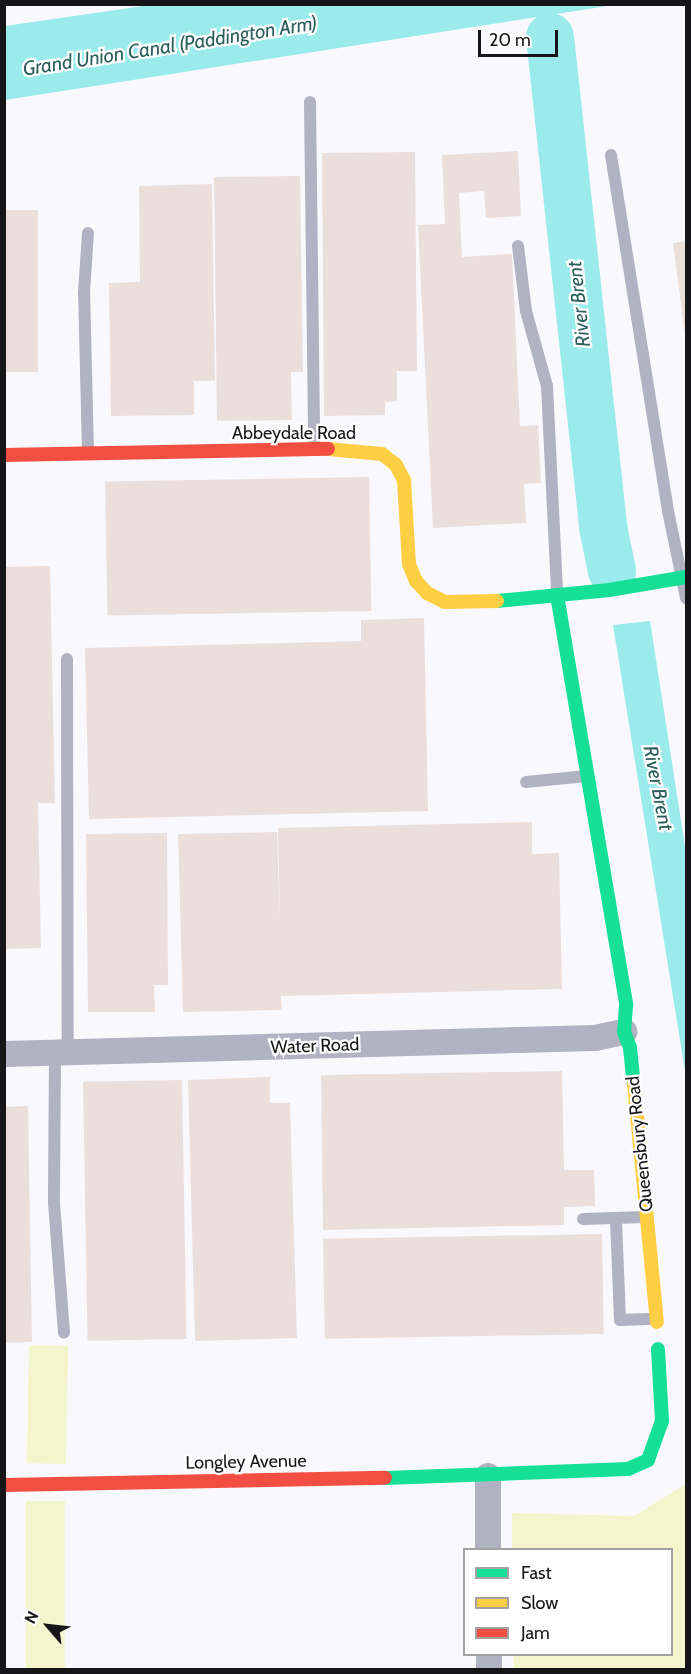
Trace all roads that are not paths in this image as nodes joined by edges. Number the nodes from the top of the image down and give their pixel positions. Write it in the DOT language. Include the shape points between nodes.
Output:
graph roads {
  1 [pos="310,102"];
  2 [pos="611,155"];
  3 [pos="88,233"];
  4 [pos="518,246"];
  5 [pos="314,449"];
  6 [pos="88,453"];
  7 [pos="4,455"];
  8 [pos="685,577"];
  9 [pos="557,595"];
  10 [pos="687,598"];
  11 [pos="68,659"];
  12 [pos="588,776"];
  13 [pos="526,782"];
  14 [pos="624,1032"];
  15 [pos="61,1053"];
  16 [pos="4,1054"];
  17 [pos="648,1216"];
  18 [pos="583,1219"];
  19 [pos="616,1220"];
  20 [pos="657,1321"];
  21 [pos="64,1334"];
  22 [pos="658,1349"];
  23 [pos="488,1476"];
  24 [pos="4,1485"];
  25 [pos="488,1548"];
  1 -- 5 [label="lane"];
  2 -- 8 [label="lane" via="668,511"];
  3 -- 6 [label="lane" via="84,293"];
  4 -- 9 [label="lane" via="526,311 547,386"];
  5 -- 6 [label="street, Abbeydale Road"];
  5 -- 9 [label="street, Abbeydale Road" via="357,449 382,454 396,465 404,480 409,564 416,581 427,593 445,602 466,604"];
  6 -- 7 [label="street, Abbeydale Road"];
  8 -- 9 [label="street, Abbeydale Road"];
  8 -- 10 [label="lane"];
  9 -- 12 [label="street, Queensbury Road"];
  11 -- 15 [label="lane"];
  12 -- 13 [label="lane"];
  12 -- 14 [label="street, Queensbury Road" via="626,1005"];
  14 -- 15 [label="street, Water Road" via="595,1038"];
  14 -- 17 [label="street, Queensbury Road" via="630,1048"];
  15 -- 16 [label="street, Water Road"];
  15 -- 21 [label="lane" via="54,1203"];
  17 -- 19 [label="lane"];
  17 -- 20 [label="street, Queensbury Road"];
  18 -- 19 [label="lane"];
  19 -- 20 [label="lane" via="620,1320"];
  20 -- 22 [label="lane, Queensbury Road"];
  22 -- 23 [label="street, Queensbury Road" via="662,1421 648,1460 628,1469"];
  23 -- 24 [label="street, Longley Avenue"];
  23 -- 25 [label="street"];
}
